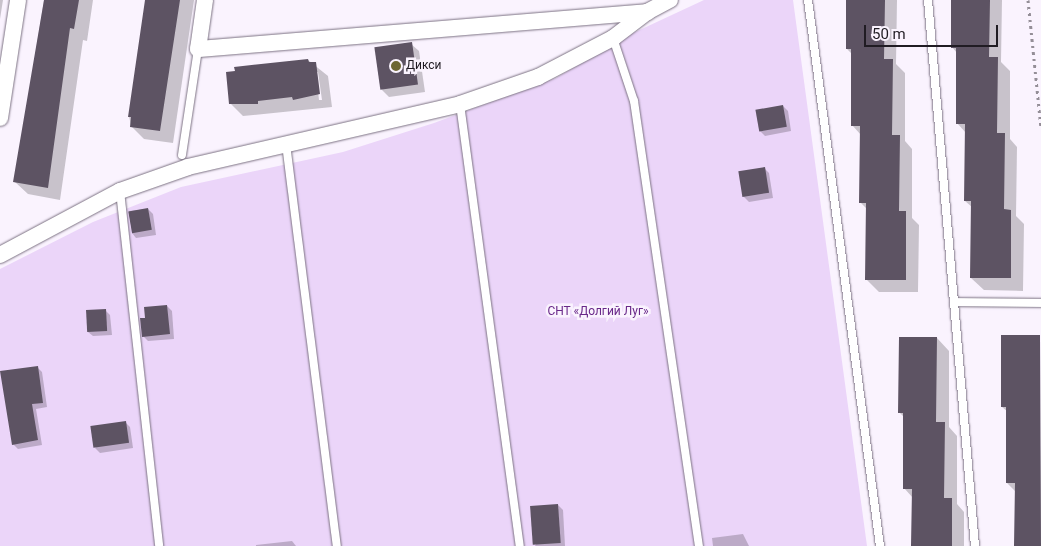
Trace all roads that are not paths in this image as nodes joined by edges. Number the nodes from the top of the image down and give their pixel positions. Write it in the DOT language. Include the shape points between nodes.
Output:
graph roads {
  1 [pos="18,0"];
  2 [pos="206,0"];
  3 [pos="623,0"];
  4 [pos="670,0"];
  5 [pos="808,0"];
  6 [pos="928,0"];
  7 [pos="647,12"];
  8 [pos="613,38"];
  9 [pos="198,49"];
  10 [pos="460,104"];
  11 [pos="0,118"];
  12 [pos="286,142"];
  13 [pos="182,155"];
  14 [pos="120,191"];
  15 [pos="0,255"];
  16 [pos="954,302"];
  17 [pos="1041,303"];
  18 [pos="159,546"];
  19 [pos="337,546"];
  20 [pos="520,546"];
  21 [pos="699,546"];
  22 [pos="880,546"];
  23 [pos="975,546"];
  1 -- 11 [label="street"];
  2 -- 9 [label="street"];
  3 -- 7 [label="street"];
  4 -- 7 [label="street"];
  5 -- 22 [label="lane"];
  6 -- 16 [label="lane"];
  7 -- 8 [label="street"];
  7 -- 9 [label="street"];
  8 -- 10 [label="street" via="538,77"];
  8 -- 21 [label="lane" via="634,101"];
  9 -- 13 [label="lane"];
  10 -- 12 [label="street" via="363,128"];
  10 -- 20 [label="lane"];
  12 -- 14 [label="street" via="188,166"];
  12 -- 19 [label="lane"];
  14 -- 15 [label="street"];
  14 -- 18 [label="lane"];
  16 -- 17 [label="lane"];
  16 -- 23 [label="lane"];
}
